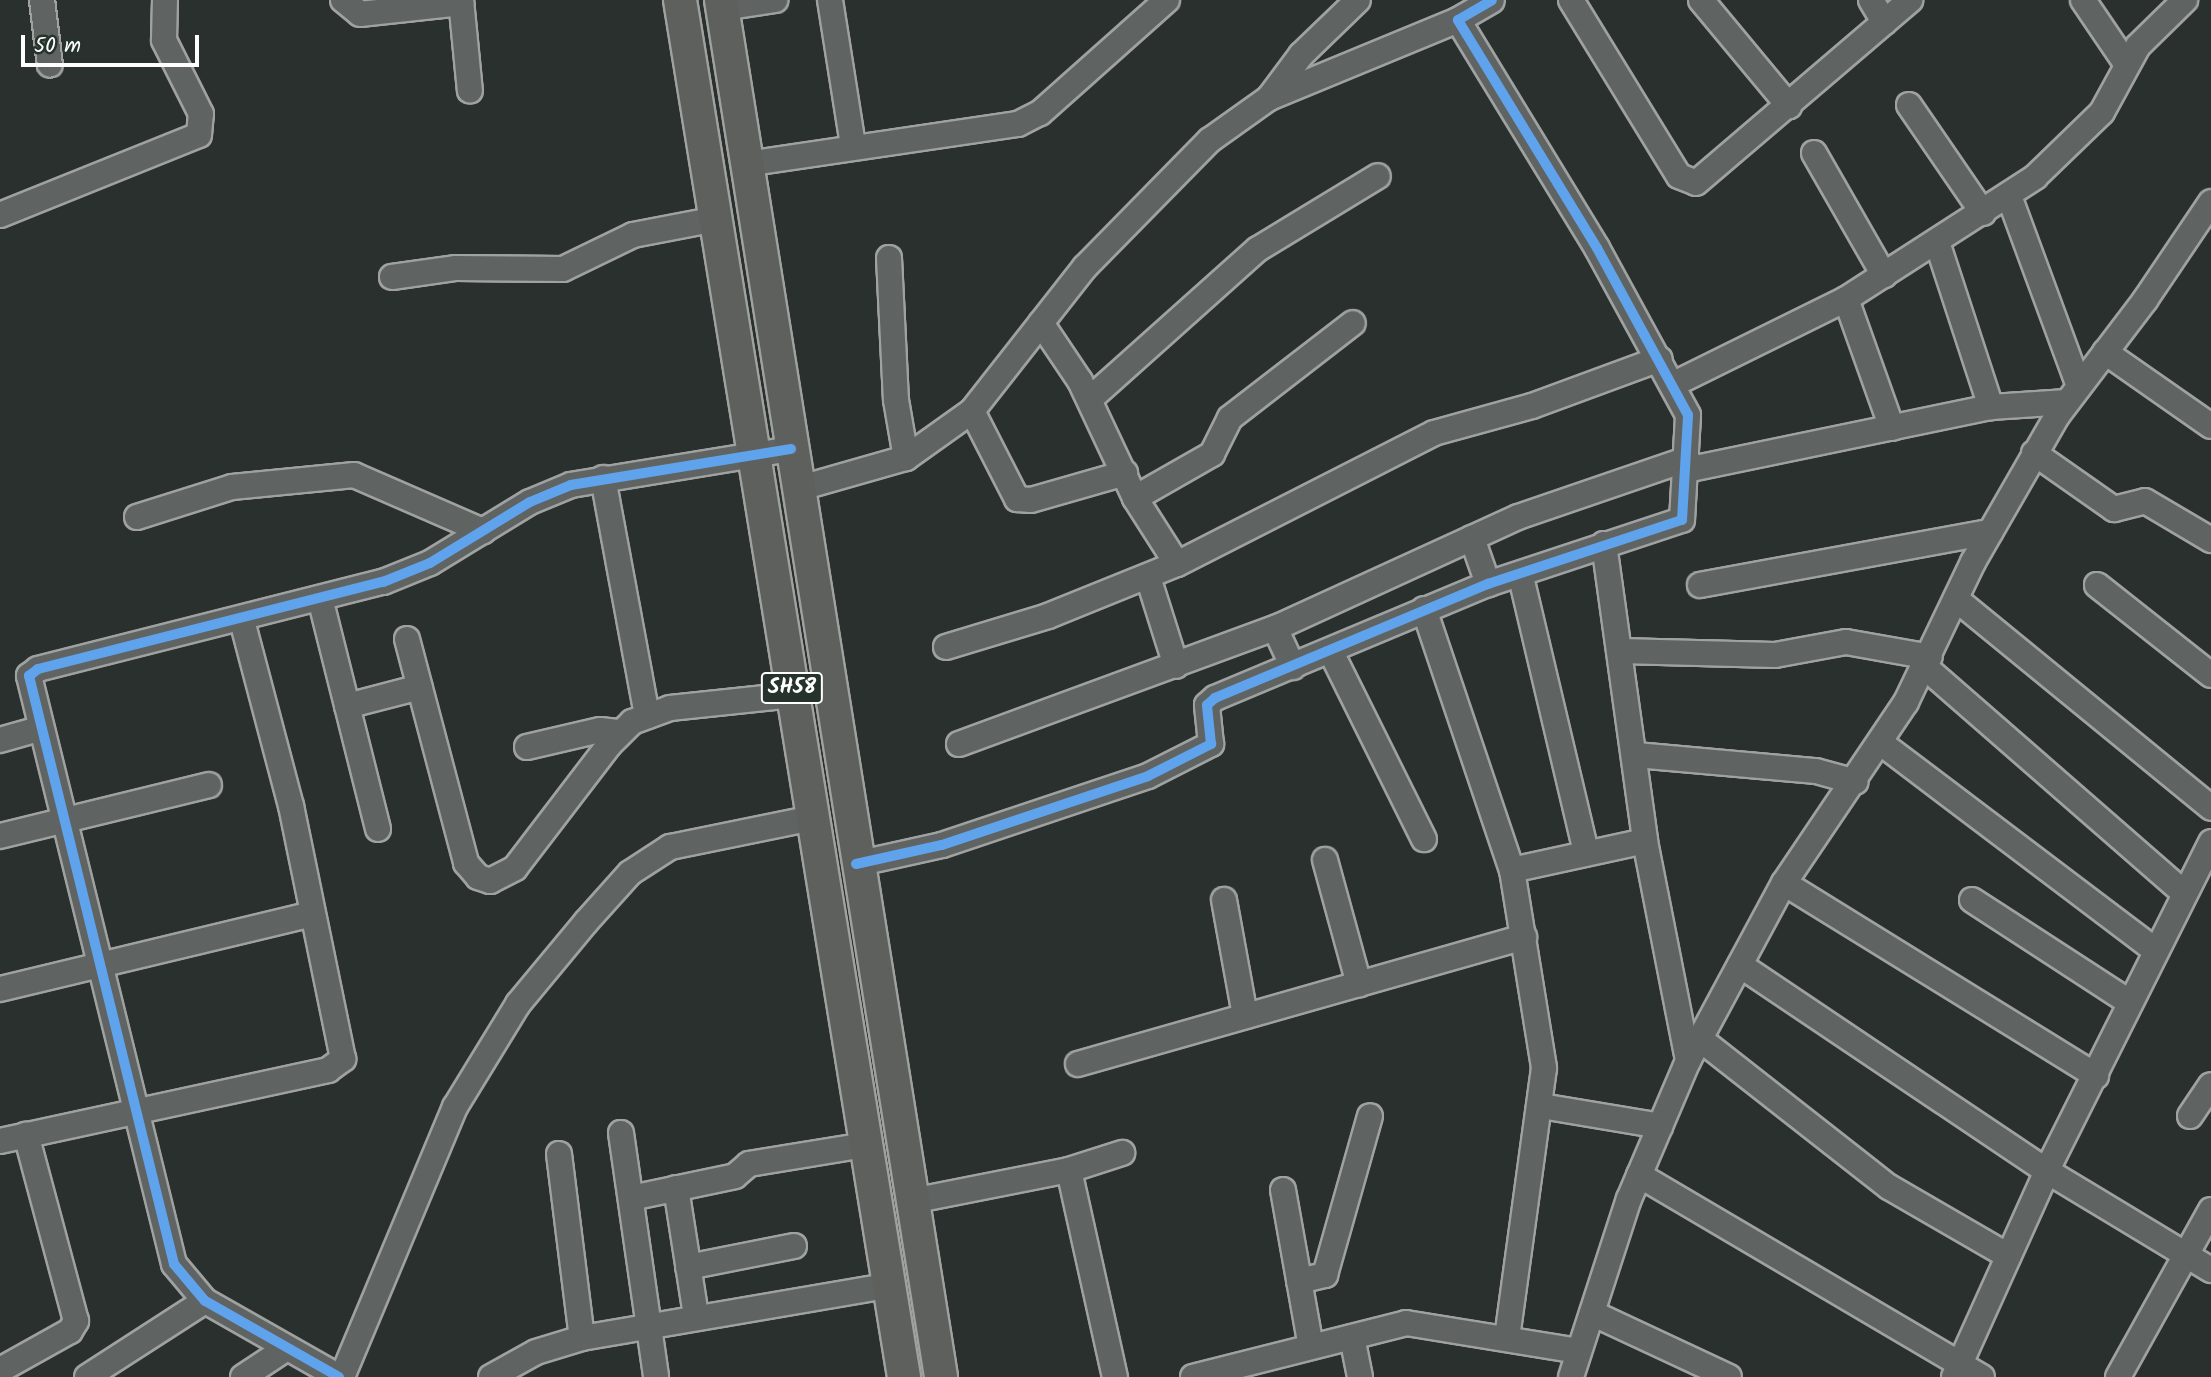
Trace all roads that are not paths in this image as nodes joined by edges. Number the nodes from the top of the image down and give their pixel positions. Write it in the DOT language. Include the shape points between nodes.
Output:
graph roads {
  1 [pos="42,0"];
  2 [pos="165,0"];
  3 [pos="343,0"];
  4 [pos="680,0"];
  5 [pos="775,0"];
  6 [pos="831,0"];
  7 [pos="1167,0"];
  8 [pos="1358,0"];
  9 [pos="1492,0"];
  10 [pos="1571,0"];
  11 [pos="1701,0"];
  12 [pos="1871,0"];
  13 [pos="1910,0"];
  14 [pos="2083,0"];
  15 [pos="2185,0"];
  16 [pos="461,1"];
  17 [pos="721,4"];
  18 [pos="1458,20"];
  19 [pos="1884,22"];
  20 [pos="50,65"];
  21 [pos="2127,65"];
  22 [pos="470,91"];
  23 [pos="1269,98"];
  24 [pos="1909,105"];
  25 [pos="1789,106"];
  26 [pos="853,146"];
  27 [pos="1814,153"];
  28 [pos="746,164"];
  29 [pos="1378,176"];
  30 [pos="2009,196"];
  31 [pos="2210,206"];
  32 [pos="1983,213"];
  33 [pos="0,215"];
  34 [pos="716,219"];
  35 [pos="1937,242"];
  36 [pos="889,258"];
  37 [pos="1884,275"];
  38 [pos="391,276"];
  39 [pos="1846,299"];
  40 [pos="1041,323"];
  41 [pos="1353,323"];
  42 [pos="2105,352"];
  43 [pos="1660,359"];
  44 [pos="1674,384"];
  45 [pos="2073,394"];
  46 [pos="1090,399"];
  47 [pos="1991,407"];
  48 [pos="972,411"];
  49 [pos="2211,426"];
  50 [pos="1892,428"];
  51 [pos="791,449"];
  52 [pos="2034,453"];
  53 [pos="754,454"];
  54 [pos="906,458"];
  55 [pos="1686,465"];
  56 [pos="1125,472"];
  57 [pos="603,478"];
  58 [pos="797,489"];
  59 [pos="1135,498"];
  60 [pos="137,517"];
  61 [pos="483,531"];
  62 [pos="1990,532"];
  63 [pos="1472,538"];
  64 [pos="2211,540"];
  65 [pos="1604,544"];
  66 [pos="1177,565"];
  67 [pos="1148,577"];
  68 [pos="1521,578"];
  69 [pos="1488,584"];
  70 [pos="1700,584"];
  71 [pos="2098,585"];
  72 [pos="1956,599"];
  73 [pos="321,602"];
  74 [pos="1424,609"];
  75 [pos="242,620"];
  76 [pos="1275,628"];
  77 [pos="407,639"];
  78 [pos="946,647"];
  79 [pos="1620,651"];
  80 [pos="1331,652"];
  81 [pos="1927,662"];
  82 [pos="1176,666"];
  83 [pos="1293,667"];
  84 [pos="2211,675"];
  85 [pos="420,687"];
  86 [pos="793,695"];
  87 [pos="347,706"];
  88 [pos="647,716"];
  89 [pos="39,729"];
  90 [pos="620,732"];
  91 [pos="0,740"];
  92 [pos="1881,743"];
  93 [pos="959,744"];
  94 [pos="527,747"];
  95 [pos="1636,755"];
  96 [pos="1856,782"];
  97 [pos="209,785"];
  98 [pos="2211,808"];
  99 [pos="813,818"];
  100 [pos="62,822"];
  101 [pos="377,829"];
  102 [pos="0,835"];
  103 [pos="1424,839"];
  104 [pos="1645,842"];
  105 [pos="2211,842"];
  106 [pos="1586,853"];
  107 [pos="1325,860"];
  108 [pos="856,864"];
  109 [pos="1512,870"];
  110 [pos="1784,883"];
  111 [pos="2196,887"];
  112 [pos="1224,900"];
  113 [pos="1972,900"];
  114 [pos="312,914"];
  115 [pos="1524,937"];
  116 [pos="2155,950"];
  117 [pos="98,965"];
  118 [pos="1740,965"];
  119 [pos="1359,984"];
  120 [pos="0,989"];
  121 [pos="2129,1002"];
  122 [pos="1245,1016"];
  123 [pos="1700,1039"];
  124 [pos="1688,1061"];
  125 [pos="1078,1063"];
  126 [pos="2096,1076"];
  127 [pos="2211,1085"];
  128 [pos="1541,1105"];
  129 [pos="133,1114"];
  130 [pos="1370,1116"];
  131 [pos="2190,1116"];
  132 [pos="1660,1126"];
  133 [pos="621,1133"];
  134 [pos="26,1135"];
  135 [pos="0,1141"];
  136 [pos="864,1144"];
  137 [pos="1122,1153"];
  138 [pos="559,1154"];
  139 [pos="1069,1170"];
  140 [pos="2047,1171"];
  141 [pos="1639,1175"];
  142 [pos="676,1188"];
  143 [pos="1283,1190"];
  144 [pos="631,1198"];
  145 [pos="912,1201"];
  146 [pos="2211,1210"];
  147 [pos="794,1246"];
  148 [pos="2186,1254"];
  149 [pos="2008,1256"];
  150 [pos="688,1267"];
  151 [pos="2211,1270"];
  152 [pos="1299,1281"];
  153 [pos="887,1286"];
  154 [pos="205,1301"];
  155 [pos="1592,1312"];
  156 [pos="696,1315"];
  157 [pos="651,1322"];
  158 [pos="1352,1337"];
  159 [pos="582,1338"];
  160 [pos="1507,1338"];
  161 [pos="1311,1347"];
  162 [pos="284,1350"];
  163 [pos="1578,1351"];
  164 [pos="0,1370"];
  165 [pos="1255,1370"];
  166 [pos="1956,1371"];
  167 [pos="1218,1373"];
  168 [pos="87,1377"];
  169 [pos="243,1377"];
  170 [pos="340,1377"];
  171 [pos="491,1377"];
  172 [pos="656,1377"];
  173 [pos="904,1377"];
  174 [pos="941,1377"];
  175 [pos="1115,1377"];
  176 [pos="1193,1377"];
  177 [pos="1360,1377"];
  178 [pos="1571,1377"];
  179 [pos="1729,1377"];
  180 [pos="1982,1377"];
  181 [pos="2119,1377"];
  1 -- 20 [label="street"];
  2 -- 33 [label="street" via="164,40 201,114 199,135"];
  3 -- 16 [label="street" via="360,14"];
  4 -- 34 [label="main road, SH58"];
  5 -- 17 [label="street"];
  6 -- 26 [label="street"];
  7 -- 26 [label="street" via="1032,119"];
  8 -- 23 [label="street" via="1301,55"];
  9 -- 18 [label="street"];
  10 -- 25 [label="street" via="1687,182 1708,177"];
  11 -- 25 [label="street"];
  12 -- 19 [label="street"];
  13 -- 19 [label="street"];
  14 -- 21 [label="street"];
  15 -- 21 [label="street" via="2155,26"];
  16 -- 22 [label="street"];
  17 -- 28 [label="main road, SH58"];
  18 -- 23 [label="street"];
  18 -- 43 [label="street"];
  19 -- 25 [label="street"];
  21 -- 30 [label="street" via="2102,112"];
  23 -- 40 [label="street" via="1179,168 1085,267"];
  24 -- 32 [label="street"];
  26 -- 28 [label="street"];
  27 -- 37 [label="street"];
  28 -- 51 [label="main road, SH58"];
  29 -- 46 [label="street" via="1258,249"];
  30 -- 32 [label="street"];
  30 -- 45 [label="street"];
  31 -- 42 [label="street"];
  32 -- 35 [label="street"];
  34 -- 38 [label="street" via="633,234 563,269 456,268"];
  34 -- 53 [label="main road, SH58"];
  35 -- 37 [label="street"];
  35 -- 47 [label="street"];
  36 -- 54 [label="street" via="896,400"];
  37 -- 39 [label="street"];
  39 -- 44 [label="street"];
  39 -- 50 [label="street"];
  40 -- 46 [label="street"];
  40 -- 48 [label="street"];
  41 -- 59 [label="street" via="1226,422 1212,454"];
  42 -- 45 [label="street"];
  42 -- 49 [label="street"];
  43 -- 44 [label="street"];
  43 -- 66 [label="street" via="1532,406 1434,433"];
  44 -- 55 [label="street" via="1688,415"];
  45 -- 47 [label="street"];
  45 -- 52 [label="street"];
  46 -- 56 [label="street"];
  47 -- 50 [label="street"];
  48 -- 54 [label="street"];
  48 -- 56 [label="street" via="1017,499 1031,500"];
  50 -- 55 [label="street"];
  51 -- 53 [label="street"];
  51 -- 58 [label="main road, SH58"];
  52 -- 62 [label="street"];
  52 -- 64 [label="street" via="2113,509 2145,501"];
  53 -- 57 [label="street"];
  53 -- 86 [label="main road, SH58"];
  54 -- 58 [label="street"];
  55 -- 63 [label="street"];
  55 -- 65 [label="street" via="1682,520"];
  56 -- 59 [label="street"];
  57 -- 61 [label="street" via="552,492"];
  57 -- 88 [label="street"];
  58 -- 108 [label="main road, SH58"];
  59 -- 66 [label="street"];
  60 -- 61 [label="street" via="233,487 354,475"];
  61 -- 73 [label="street" via="430,563"];
  62 -- 70 [label="street"];
  62 -- 72 [label="street"];
  63 -- 69 [label="street"];
  63 -- 76 [label="street"];
  65 -- 68 [label="street"];
  65 -- 79 [label="street"];
  66 -- 67 [label="street"];
  67 -- 78 [label="street"];
  67 -- 82 [label="street"];
  68 -- 69 [label="street"];
  68 -- 106 [label="street"];
  69 -- 74 [label="street"];
  71 -- 84 [label="street"];
  72 -- 81 [label="street"];
  72 -- 98 [label="street"];
  73 -- 75 [label="street"];
  73 -- 87 [label="street"];
  74 -- 80 [label="street"];
  74 -- 109 [label="street"];
  75 -- 89 [label="street" via="33,671 28,688"];
  75 -- 114 [label="street" via="291,806"];
  76 -- 82 [label="street"];
  76 -- 83 [label="street"];
  77 -- 85 [label="street"];
  79 -- 81 [label="street" via="1774,656 1846,642"];
  79 -- 95 [label="street"];
  80 -- 83 [label="street"];
  80 -- 103 [label="street"];
  81 -- 92 [label="street"];
  81 -- 111 [label="street"];
  82 -- 93 [label="street"];
  83 -- 108 [label="street" via="1210,701 1213,736 1204,751 1148,776 942,845"];
  85 -- 87 [label="street"];
  85 -- 90 [label="street" via="466,863 484,880 498,879 515,868"];
  86 -- 88 [label="street"];
  86 -- 99 [label="main road, SH58"];
  87 -- 101 [label="street"];
  88 -- 90 [label="street"];
  89 -- 91 [label="street"];
  89 -- 100 [label="street"];
  90 -- 94 [label="street" via="600,730"];
  92 -- 96 [label="street"];
  92 -- 116 [label="street"];
  95 -- 96 [label="street" via="1816,771"];
  95 -- 104 [label="street"];
  96 -- 110 [label="street"];
  97 -- 100 [label="street"];
  99 -- 136 [label="main road, SH58"];
  99 -- 170 [label="street" via="670,847 631,873 586,922 518,1004 455,1107"];
  100 -- 102 [label="street"];
  100 -- 117 [label="street"];
  104 -- 106 [label="street"];
  104 -- 124 [label="street"];
  105 -- 111 [label="street"];
  106 -- 109 [label="street"];
  107 -- 119 [label="street"];
  108 -- 145 [label="main road, SH58"];
  109 -- 115 [label="street"];
  110 -- 118 [label="street"];
  110 -- 126 [label="street"];
  111 -- 116 [label="street"];
  112 -- 122 [label="street"];
  113 -- 121 [label="street"];
  114 -- 117 [label="street"];
  114 -- 129 [label="street" via="344,1048 337,1066"];
  115 -- 119 [label="street"];
  115 -- 128 [label="street" via="1544,1068"];
  116 -- 121 [label="street"];
  117 -- 120 [label="street"];
  117 -- 129 [label="street"];
  118 -- 123 [label="street"];
  118 -- 140 [label="street"];
  119 -- 122 [label="street"];
  121 -- 126 [label="street"];
  122 -- 125 [label="street"];
  123 -- 124 [label="street"];
  123 -- 149 [label="street" via="1889,1186"];
  124 -- 132 [label="street"];
  126 -- 140 [label="street"];
  127 -- 131 [label="street"];
  128 -- 132 [label="street"];
  128 -- 160 [label="street"];
  129 -- 134 [label="street"];
  129 -- 154 [label="street" via="174,1264"];
  130 -- 152 [label="street" via="1325,1275"];
  132 -- 141 [label="street"];
  133 -- 144 [label="street"];
  134 -- 135 [label="street"];
  134 -- 164 [label="street" via="76,1321 70,1331"];
  136 -- 142 [label="street" via="749,1164 735,1176"];
  136 -- 153 [label="main road, SH58"];
  137 -- 139 [label="street"];
  138 -- 159 [label="street"];
  139 -- 145 [label="street"];
  139 -- 175 [label="street"];
  140 -- 148 [label="street"];
  140 -- 149 [label="street"];
  141 -- 155 [label="street"];
  141 -- 166 [label="street"];
  142 -- 144 [label="street"];
  142 -- 150 [label="street"];
  143 -- 152 [label="street"];
  144 -- 157 [label="street"];
  145 -- 174 [label="main road, SH58"];
  146 -- 148 [label="street"];
  147 -- 150 [label="street"];
  148 -- 151 [label="street"];
  148 -- 181 [label="street"];
  149 -- 166 [label="street"];
  150 -- 156 [label="street"];
  152 -- 161 [label="street"];
  153 -- 156 [label="street"];
  153 -- 173 [label="main road, SH58"];
  154 -- 162 [label="street"];
  154 -- 168 [label="street"];
  155 -- 163 [label="street"];
  155 -- 179 [label="street"];
  156 -- 157 [label="street"];
  157 -- 159 [label="street"];
  157 -- 172 [label="street"];
  158 -- 160 [label="street" via="1423,1322"];
  158 -- 161 [label="street"];
  158 -- 177 [label="street"];
  159 -- 171 [label="street" via="524,1357"];
  160 -- 163 [label="street"];
  161 -- 165 [label="street"];
  162 -- 169 [label="street"];
  162 -- 170 [label="street"];
  163 -- 178 [label="street"];
  165 -- 167 [label="street"];
  166 -- 180 [label="street"];
  167 -- 176 [label="street"];
}
